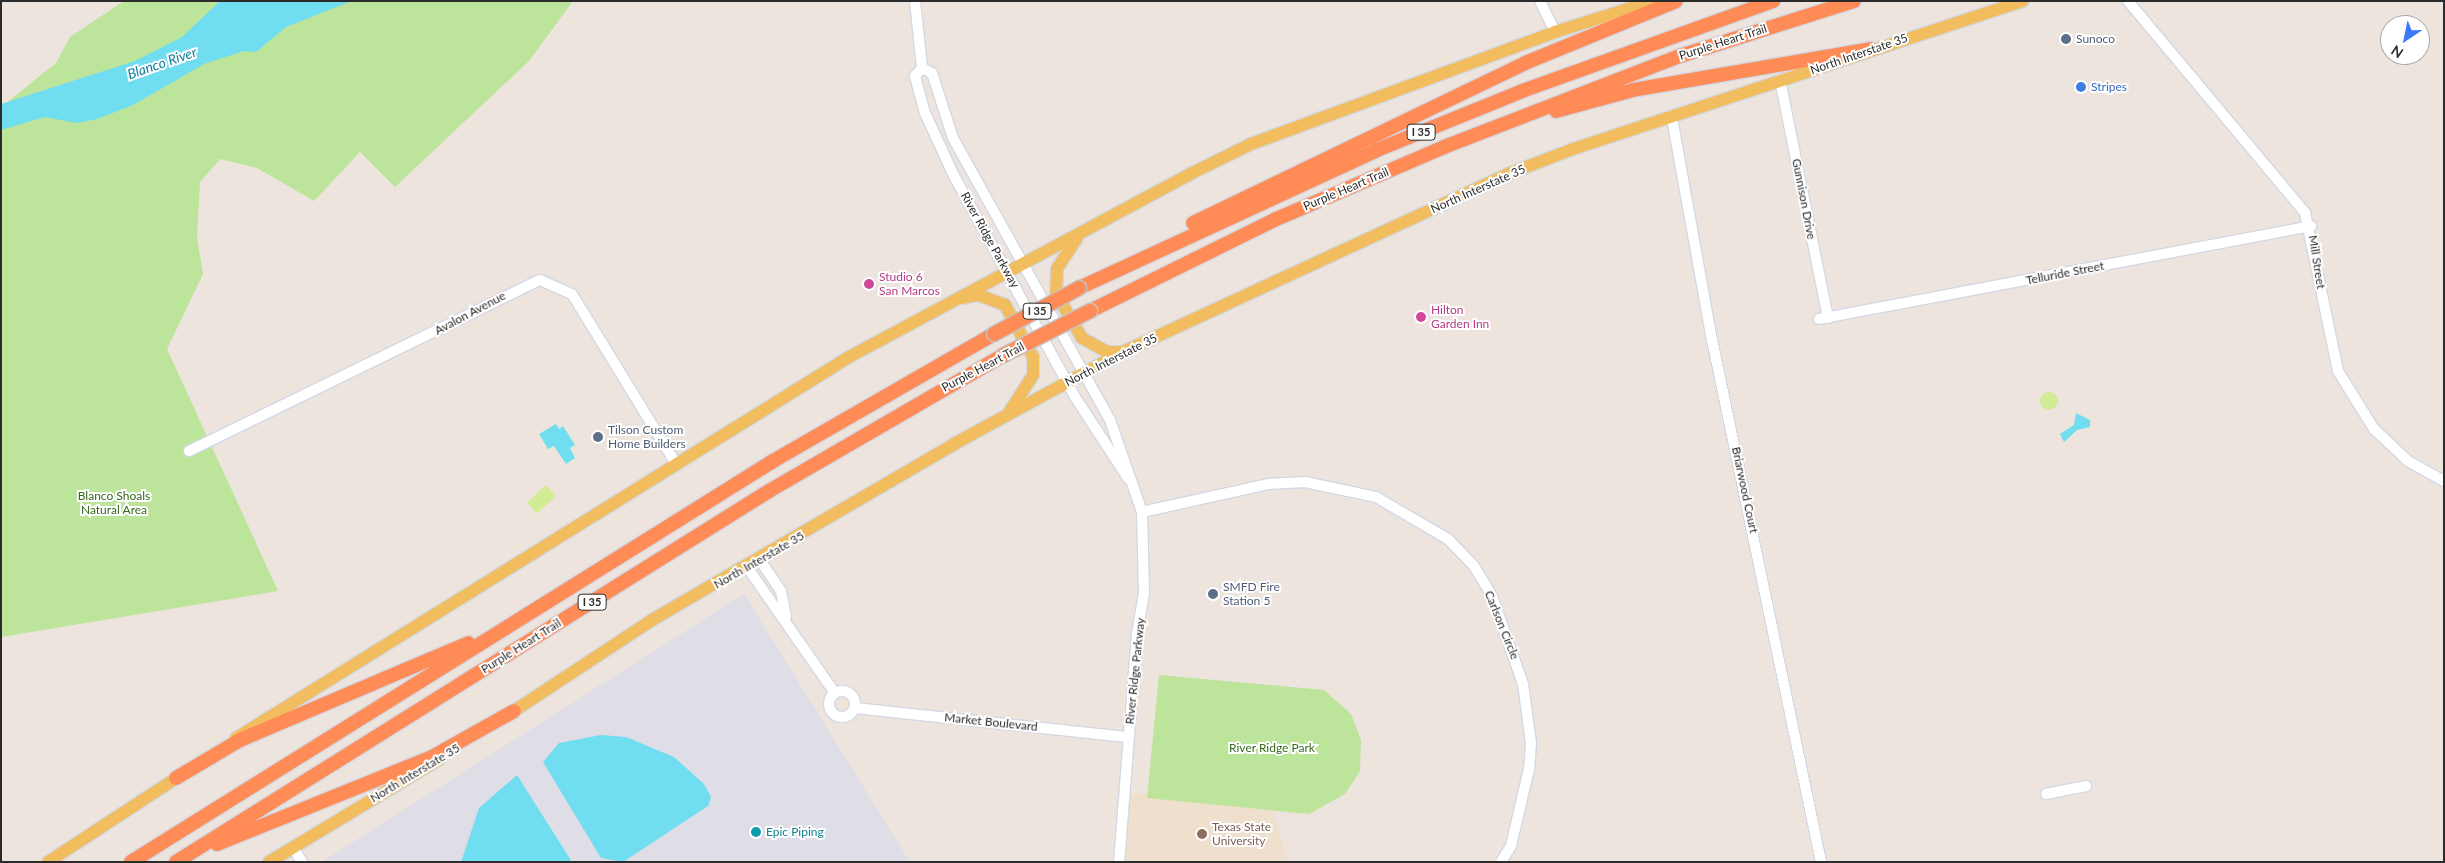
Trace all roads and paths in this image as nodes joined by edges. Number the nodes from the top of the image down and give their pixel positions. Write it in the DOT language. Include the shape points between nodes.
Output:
graph roads {
  1 [pos="915,1"];
  2 [pos="1540,1"];
  3 [pos="1653,1"];
  4 [pos="1676,1"];
  5 [pos="1773,1"];
  6 [pos="1854,1"];
  7 [pos="2022,1"];
  8 [pos="2128,1"];
  9 [pos="1555,32"];
  10 [pos="1870,49"];
  11 [pos="922,68"];
  12 [pos="1780,80"];
  13 [pos="1672,118"];
  14 [pos="1490,129"];
  15 [pos="2311,226"];
  16 [pos="1080,234"];
  17 [pos="1022,264"];
  18 [pos="1007,271"];
  19 [pos="1079,288"];
  20 [pos="950,300"];
  21 [pos="1824,318"];
  22 [pos="1123,352"];
  23 [pos="1084,374"];
  24 [pos="1068,382"];
  25 [pos="1007,415"];
  26 [pos="188,451"];
  27 [pos="676,464"];
  28 [pos="2444,481"];
  29 [pos="1132,483"];
  30 [pos="1142,512"];
  31 [pos="760,560"];
  32 [pos="747,567"];
  33 [pos="786,618"];
  34 [pos="512,623"];
  35 [pos="835,693"];
  36 [pos="855,708"];
  37 [pos="514,711"];
  38 [pos="1128,737"];
  39 [pos="176,778"];
  40 [pos="2086,786"];
  41 [pos="2046,794"];
  42 [pos="293,847"];
  43 [pos="282,858"];
  44 [pos="180,859"];
  45 [pos="48,862"];
  46 [pos="131,862"];
  47 [pos="268,862"];
  48 [pos="302,862"];
  49 [pos="1120,862"];
  50 [pos="1501,862"];
  51 [pos="1821,862"];
  1 -- 11 [label="street, River Ridge Parkway"];
  2 -- 9 [label="street"];
  3 -- 9 [label="main road"];
  4 -- 19 [label="highway" via="1525,62 1363,138 1169,235"];
  5 -- 19 [label="highway, Purple Heart Trail / I 35" via="1522,91 1376,150"];
  6 -- 14 [label="highway, Purple Heart Trail / I 35" via="1683,55"];
  7 -- 10 [label="main road, North Interstate 35"];
  8 -- 15 [label="street, Mill Street" via="2295,199"];
  9 -- 16 [label="main road" via="1251,144"];
  10 -- 12 [label="main road, North Interstate 35"];
  10 -- 14 [label="highway" via="1632,90"];
  11 -- 17 [label="street, River Ridge Parkway" via="932,73 953,138"];
  11 -- 18 [label="street, River Ridge Parkway" via="915,76 930,128"];
  12 -- 13 [label="main road, North Interstate 35"];
  12 -- 21 [label="street, Gunnison Drive"];
  13 -- 22 [label="main road, North Interstate 35" via="1618,132 1508,174"];
  13 -- 51 [label="street, Briarwood Court" via="1710,330"];
  14 -- 44 [label="highway, Purple Heart Trail / I 35, bridge" via="1274,220 1004,355 769,491"];
  15 -- 21 [label="street, Telluride Street"];
  15 -- 28 [label="street, Mill Street" via="2328,340 2338,371 2374,429 2408,461"];
  16 -- 17 [label="main road"];
  16 -- 22 [label="main road" via="1061,259 1056,292 1082,338 1107,352"];
  17 -- 18 [label="main road"];
  17 -- 23 [label="street, River Ridge Parkway"];
  18 -- 20 [label="main road"];
  18 -- 24 [label="street, River Ridge Parkway"];
  19 -- 34 [label="highway, Purple Heart Trail / I 35, bridge" via="852,414"];
  20 -- 25 [label="main road" via="978,295 1005,305 1034,357 1033,375"];
  20 -- 27 [label="main road"];
  22 -- 23 [label="main road, North Interstate 35"];
  23 -- 24 [label="main road, North Interstate 35"];
  23 -- 29 [label="street, River Ridge Parkway" via="1121,445"];
  24 -- 25 [label="main road, North Interstate 35"];
  24 -- 29 [label="street, River Ridge Parkway"];
  25 -- 31 [label="main road, North Interstate 35"];
  26 -- 27 [label="street, Avalon Avenue" via="444,328 527,282 540,280 572,294"];
  27 -- 39 [label="main road"];
  29 -- 30 [label="street, River Ridge Parkway"];
  30 -- 38 [label="street, River Ridge Parkway" via="1144,593"];
  30 -- 50 [label="street, Carlson Circle" via="1268,484 1305,482 1376,497 1448,539 1474,566 1492,596 1523,684 1531,743 1529,770 1511,846"];
  31 -- 32 [label="main road, North Interstate 35"];
  31 -- 33 [label="street" via="780,591"];
  32 -- 33 [label="street"];
  32 -- 37 [label="main road, North Interstate 35" via="652,620"];
  33 -- 35 [label="street"];
  34 -- 39 [label="highway" via="240,740"];
  34 -- 46 [label="highway, Purple Heart Trail / I 35"];
  35 -- 36 [label="street" via="850,694"];
  35 -- 36 [label="street, Market Boulevard" via="829,707 836,716 847,716"];
  36 -- 38 [label="street, Market Boulevard"];
  37 -- 42 [label="main road, North Interstate 35"];
  37 -- 44 [label="highway" via="430,758"];
  38 -- 49 [label="street, River Ridge Parkway"];
  39 -- 45 [label="main road"];
  40 -- 41 [label="street"];
  42 -- 43 [label="main road, North Interstate 35"];
  42 -- 48 [label="street"];
  43 -- 47 [label="main road, North Interstate 35"];
}
